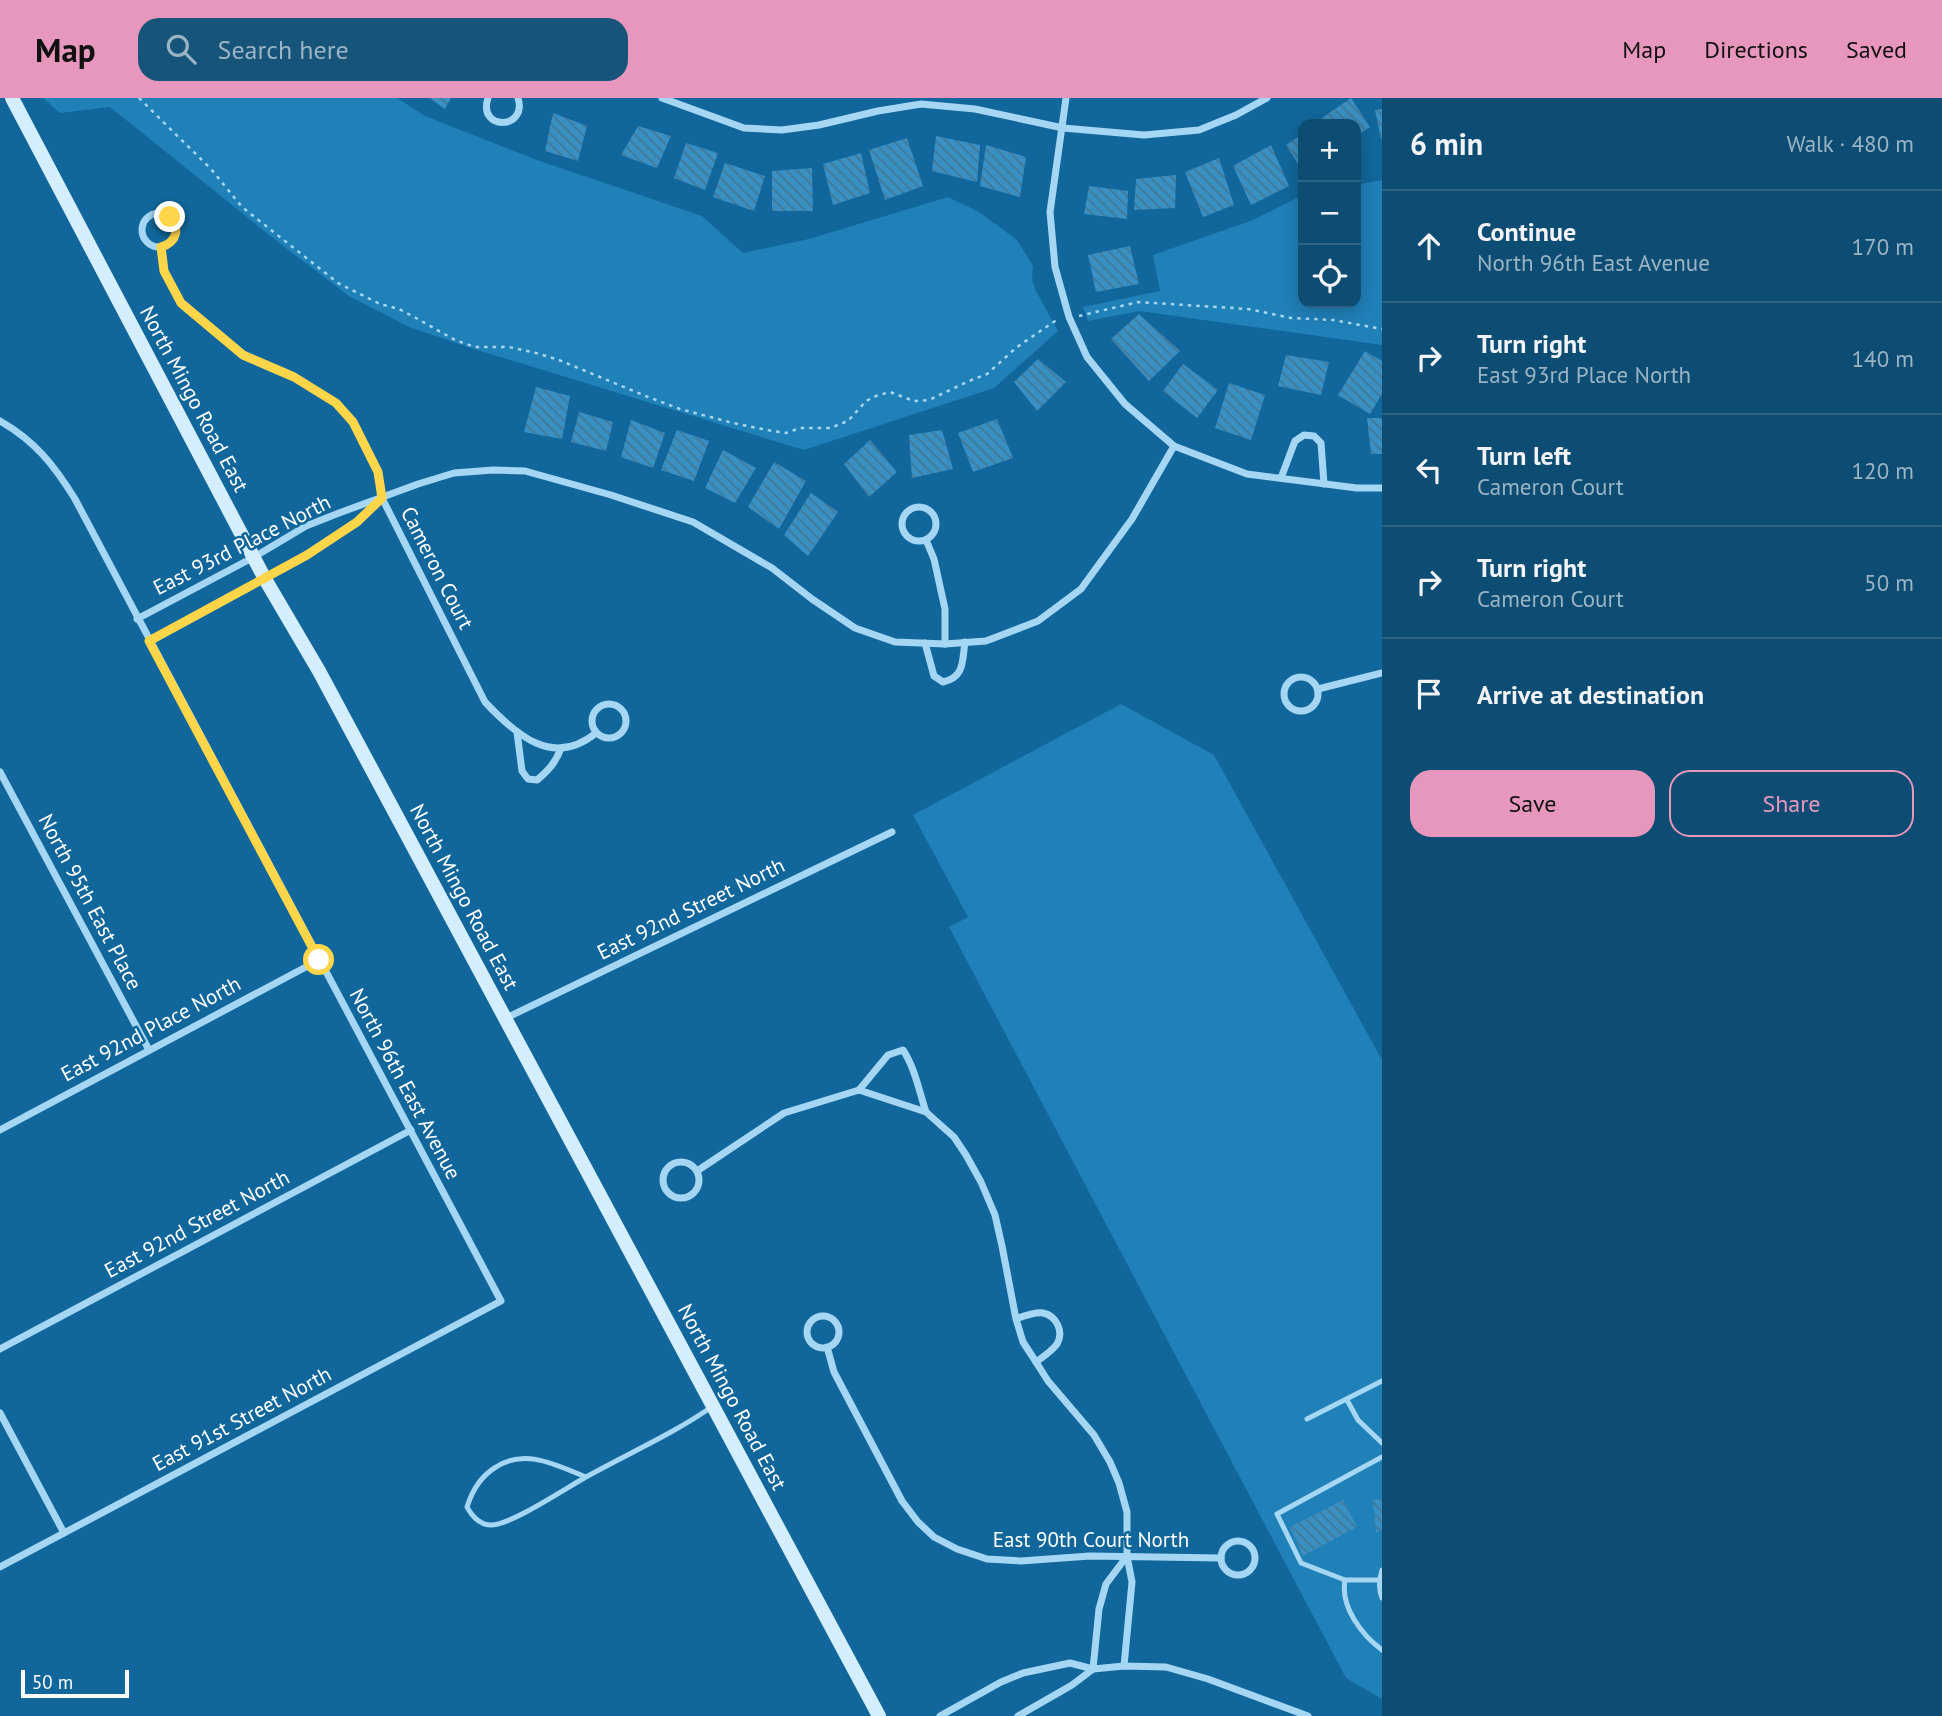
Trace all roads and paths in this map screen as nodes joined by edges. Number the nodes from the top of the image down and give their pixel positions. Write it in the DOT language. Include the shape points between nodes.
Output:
graph roads {
  1 [pos="12,98"];
  2 [pos="139,98"];
  3 [pos="488,98"];
  4 [pos="517,98"];
  5 [pos="662,98"];
  6 [pos="1066,98"];
  7 [pos="1267,98"];
  8 [pos="1063,128"];
  9 [pos="161,247"];
  10 [pos="1069,317"];
  11 [pos="1382,328"];
  12 [pos="0,421"];
  13 [pos="1174,446"];
  14 [pos="1281,478"];
  15 [pos="1324,484"];
  16 [pos="1382,488"];
  17 [pos="382,498"];
  18 [pos="926,540"];
  19 [pos="254,557"];
  20 [pos="265,579"];
  21 [pos="137,619"];
  22 [pos="149,641"];
  23 [pos="965,642"];
  24 [pos="925,643"];
  25 [pos="945,644"];
  26 [pos="1382,673"];
  27 [pos="1318,689"];
  28 [pos="517,732"];
  29 [pos="596,733"];
  30 [pos="561,748"];
  31 [pos="0,772"];
  32 [pos="892,832"];
  33 [pos="319,960"];
  34 [pos="505,1018"];
  35 [pos="149,1050"];
  36 [pos="859,1090"];
  37 [pos="926,1112"];
  38 [pos="0,1130"];
  39 [pos="411,1130"];
  40 [pos="697,1171"];
  41 [pos="500,1301"];
  42 [pos="1016,1319"];
  43 [pos="827,1347"];
  44 [pos="0,1349"];
  45 [pos="1036,1362"];
  46 [pos="1382,1381"];
  47 [pos="1346,1400"];
  48 [pos="713,1406"];
  49 [pos="0,1413"];
  50 [pos="1307,1419"];
  51 [pos="1382,1443"];
  52 [pos="1382,1457"];
  53 [pos="586,1477"];
  54 [pos="64,1533"];
  55 [pos="1127,1556"];
  56 [pos="1221,1558"];
  57 [pos="0,1567"];
  58 [pos="1382,1570"];
  59 [pos="1345,1580"];
  60 [pos="1379,1580"];
  61 [pos="1382,1598"];
  62 [pos="1382,1650"];
  63 [pos="1124,1666"];
  64 [pos="1093,1669"];
  65 [pos="879,1716"];
  66 [pos="940,1716"];
  67 [pos="1018,1716"];
  68 [pos="1308,1716"];
  1 -- 19 [label="street, North Mingo Road East"];
  2 -- 10 [label="path" via="211,169 242,207 338,283 455,340 475,347 536,352 648,397 733,423 786,432 830,428 848,421 866,401 890,392 914,401 929,400 987,374 1032,335 1056,319"];
  3 -- 4 [label="street" via="488,115 504,123 518,114"];
  5 -- 8 [label="street" via="744,128 782,131 920,104 975,109"];
  6 -- 8 [label="street"];
  7 -- 8 [label="street" via="1199,130 1144,135"];
  8 -- 10 [label="street" via="1050,212 1055,267"];
  9 -- 9 [label="street, Cameron Court" via="172,242 176,228 170,217 158,213 146,219 142,233 149,244"];
  9 -- 17 [label="street, Cameron Court" via="164,271 181,303 243,355 294,377 336,403 353,422 378,472"];
  10 -- 11 [label="path" via="1138,302 1248,309"];
  10 -- 13 [label="street" via="1087,357 1125,404"];
  12 -- 21 [label="street, North 96th East Avenue" via="19,432 58,472"];
  13 -- 14 [label="street" via="1247,474"];
  13 -- 23 [label="street" via="1132,519 1081,589 1038,621 986,640"];
  14 -- 15 [label="street"];
  14 -- 15 [label="street" via="1295,441 1304,435 1314,436 1321,443"];
  15 -- 16 [label="street"];
  17 -- 19 [label="street, East 93rd Place North" via="306,526"];
  17 -- 20 [label="street, East 93rd Place North" via="357,522"];
  17 -- 24 [label="street" via="454,473 525,471 693,523 772,568 855,628 895,642"];
  17 -- 28 [label="street, Cameron Court" via="485,702"];
  18 -- 18 [label="street" via="935,530 935,518 926,509 913,509 905,515 903,529 912,540"];
  18 -- 25 [label="street" via="945,608"];
  19 -- 20 [label="street, North Mingo Road East"];
  19 -- 21 [label="street, East 93rd Place North"];
  20 -- 22 [label="street, East 93rd Place North"];
  20 -- 34 [label="street, North Mingo Road East"];
  21 -- 22 [label="street, North 96th East Avenue"];
  22 -- 33 [label="street, North 96th East Avenue"];
  23 -- 24 [label="street" via="961,671 954,680 943,682 934,676"];
  23 -- 25 [label="street"];
  24 -- 25 [label="street"];
  26 -- 27 [label="street"];
  27 -- 27 [label="street" via="1310,679 1296,678 1286,686 1285,698 1295,709 1307,709 1317,701"];
  28 -- 30 [label="street, Cameron Court" via="538,745"];
  28 -- 30 [label="street" via="528,779 537,780 545,773"];
  29 -- 29 [label="street" via="606,738 618,735 625,725 622,711 611,704 599,707 592,720"];
  29 -- 30 [label="street" via="575,747"];
  31 -- 35 [label="street, North 95th East Place"];
  32 -- 34 [label="street, East 92nd Street North"];
  33 -- 35 [label="street, East 92nd Place North"];
  33 -- 39 [label="street, North 96th East Avenue"];
  34 -- 48 [label="street, North Mingo Road East"];
  35 -- 38 [label="street, East 92nd Place North"];
  36 -- 37 [label="street"];
  36 -- 37 [label="street" via="888,1055 903,1050 912,1063"];
  36 -- 40 [label="street" via="784,1113"];
  37 -- 42 [label="street" via="954,1137 981,1182 995,1215"];
  39 -- 41 [label="street, North 96th East Avenue"];
  39 -- 44 [label="street, East 92nd Street North"];
  40 -- 40 [label="street" via="688,1163 670,1166 663,1176 664,1188 678,1198 689,1196 698,1188"];
  41 -- 54 [label="street, East 91st Street North"];
  42 -- 45 [label="street"];
  42 -- 45 [label="street" via="1043,1313 1058,1324 1058,1343"];
  43 -- 43 [label="street" via="836,1340 838,1324 819,1316 807,1333 813,1343"];
  43 -- 55 [label="street, East 90th Court North" via="834,1372 902,1501 934,1536 987,1559"];
  45 -- 55 [label="street" via="1110,1462 1127,1512"];
  46 -- 47 [label="lane"];
  47 -- 50 [label="lane"];
  47 -- 51 [label="lane" via="1358,1420"];
  48 -- 53 [label="lane"];
  48 -- 65 [label="street, North Mingo Road East"];
  49 -- 54 [label="street"];
  52 -- 59 [label="lane" via="1277,1514 1301,1563"];
  53 -- 53 [label="lane" via="492,1525 471,1516 467,1507 488,1472 508,1459 550,1463"];
  54 -- 57 [label="street, East 91st Street North"];
  55 -- 56 [label="street, East 90th Court North"];
  55 -- 63 [label="street" via="1132,1582"];
  55 -- 64 [label="street" via="1106,1584"];
  56 -- 56 [label="street" via="1227,1572 1238,1576 1253,1567 1255,1555 1249,1545 1238,1541 1226,1545"];
  58 -- 60 [label="lane"];
  59 -- 60 [label="lane"];
  59 -- 62 [label="lane" via="1346,1599 1359,1628"];
  60 -- 61 [label="lane"];
  63 -- 64 [label="street"];
  63 -- 68 [label="street" via="1166,1667"];
  64 -- 66 [label="street" via="1070,1663 1023,1673"];
  64 -- 67 [label="street"];
}
